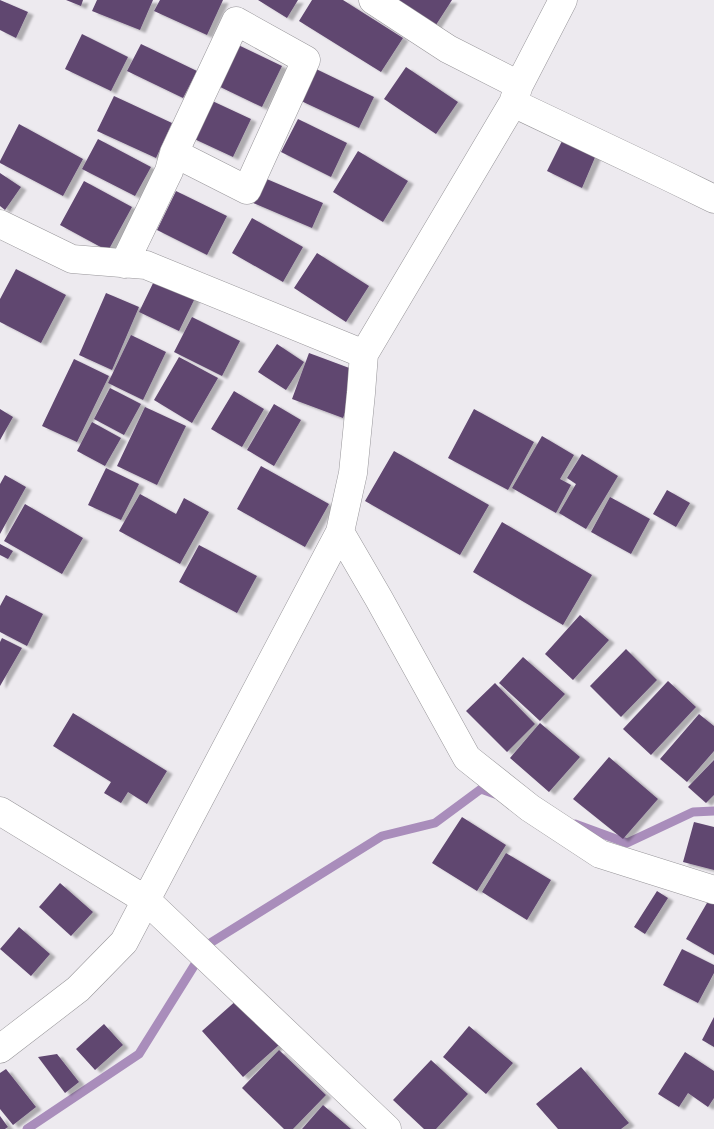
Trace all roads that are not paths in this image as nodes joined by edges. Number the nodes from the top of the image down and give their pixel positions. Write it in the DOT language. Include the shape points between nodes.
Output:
graph roads {
  1 [pos="373,0"];
  2 [pos="563,0"];
  3 [pos="516,94"];
  4 [pos="174,153"];
  5 [pos="714,199"];
  6 [pos="0,224"];
  7 [pos="124,264"];
  8 [pos="364,354"];
  9 [pos="340,532"];
  10 [pos="0,811"];
  11 [pos="714,890"];
  12 [pos="146,900"];
  13 [pos="0,1049"];
  14 [pos="387,1129"];
  1 -- 3 [label="street"];
  2 -- 3 [label="street"];
  3 -- 5 [label="street"];
  3 -- 8 [label="street"];
  4 -- 4 [label="street" via="236,21 306,60 247,190"];
  4 -- 7 [label="street" via="169,172"];
  6 -- 7 [label="street" via="72,259"];
  7 -- 8 [label="street" via="146,265"];
  8 -- 9 [label="street" via="353,473"];
  9 -- 11 [label="street" via="468,758 530,808 600,854"];
  9 -- 12 [label="street"];
  10 -- 12 [label="street"];
  12 -- 13 [label="street" via="124,942 78,989"];
  12 -- 14 [label="street"];
}
